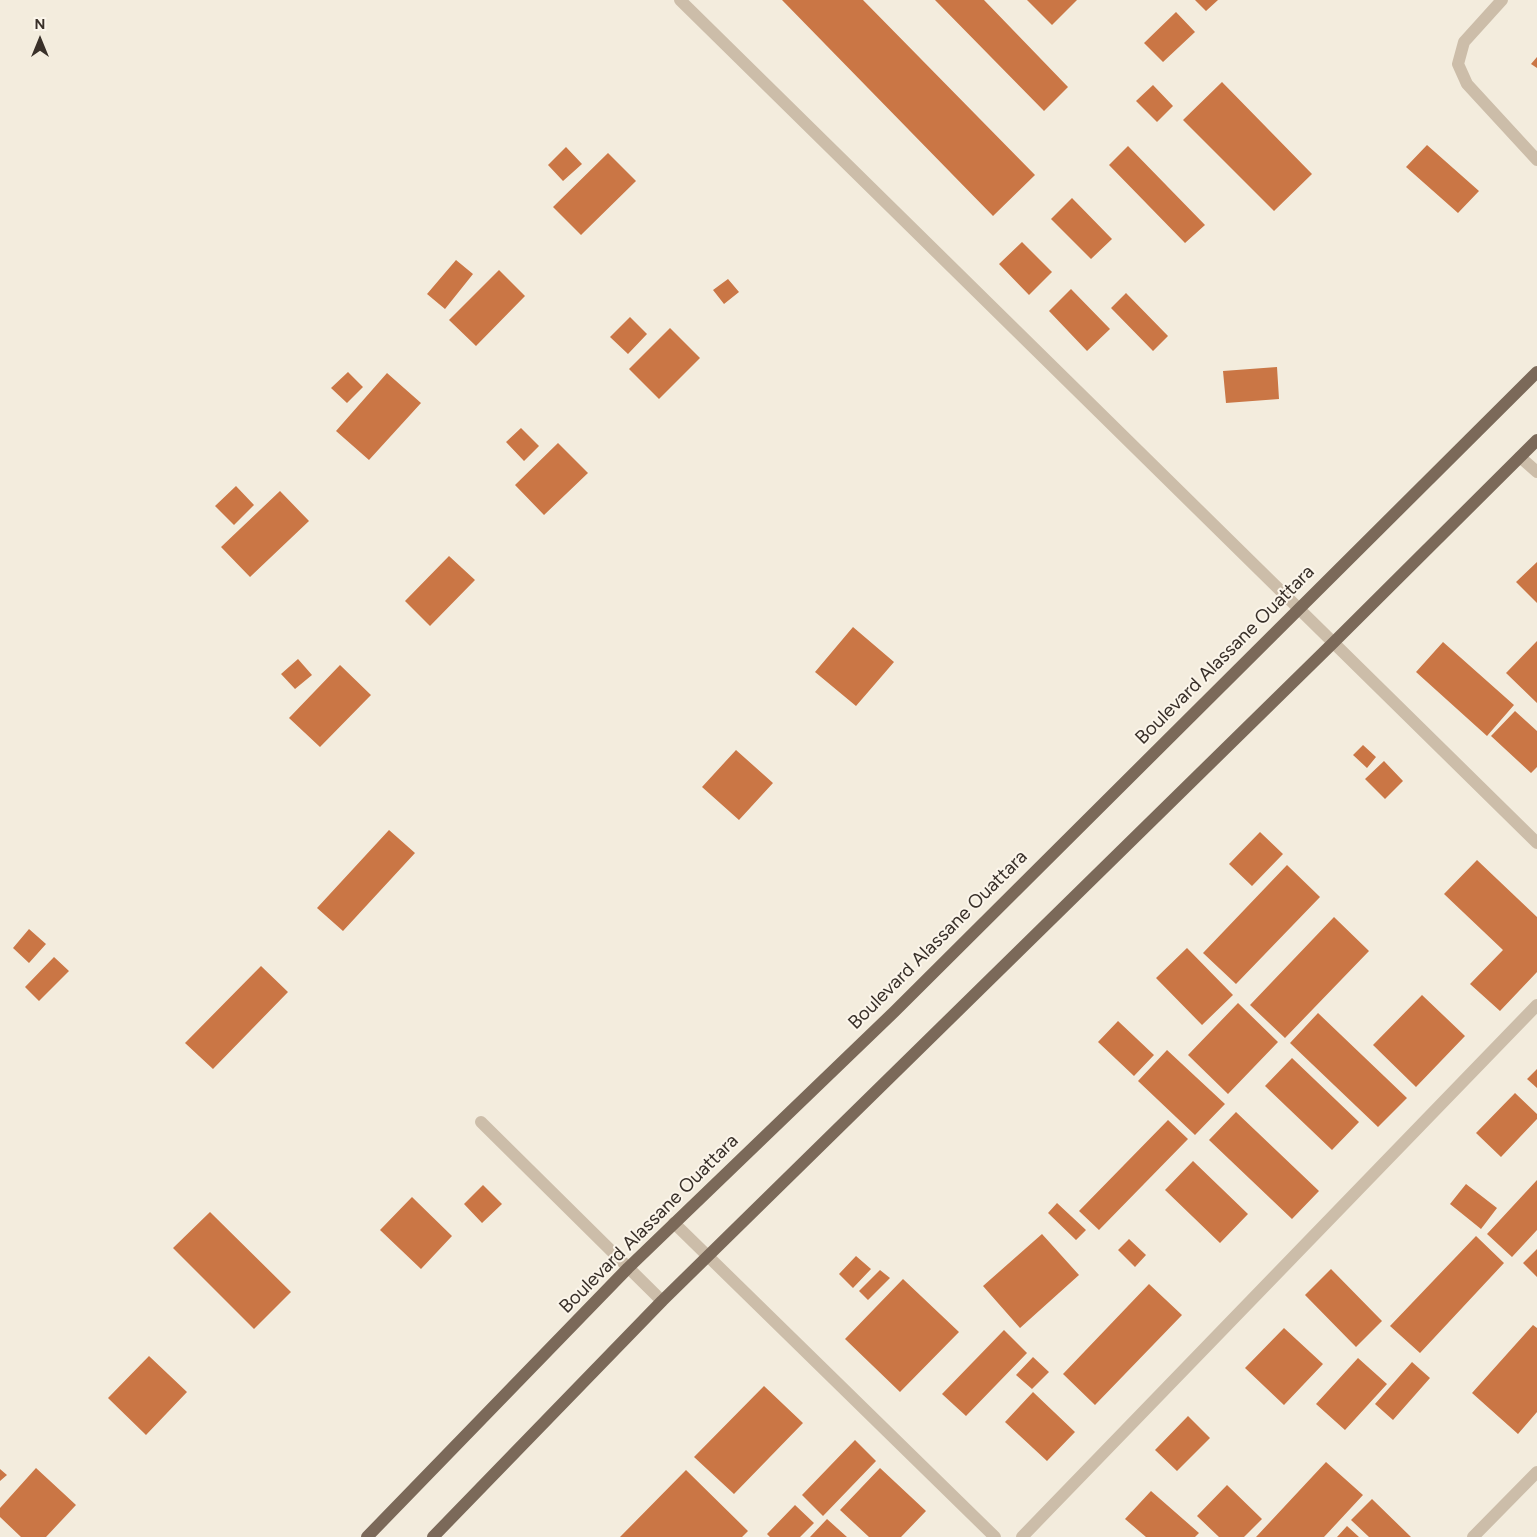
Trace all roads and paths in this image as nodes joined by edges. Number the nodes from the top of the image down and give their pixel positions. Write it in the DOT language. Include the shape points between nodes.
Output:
graph roads {
  1 [pos="680,0"];
  2 [pos="1502,0"];
  3 [pos="1537,160"];
  4 [pos="1537,372"];
  5 [pos="1537,440"];
  6 [pos="1520,457"];
  7 [pos="1537,472"];
  8 [pos="1297,609"];
  9 [pos="1334,643"];
  10 [pos="1537,842"];
  11 [pos="1537,1004"];
  12 [pos="481,1122"];
  13 [pos="674,1223"];
  14 [pos="709,1255"];
  15 [pos="628,1268"];
  16 [pos="662,1301"];
  17 [pos="1537,1472"];
  18 [pos="367,1537"];
  19 [pos="432,1537"];
  20 [pos="994,1537"];
  21 [pos="1022,1537"];
  22 [pos="1474,1537"];
  1 -- 8 [label="street"];
  2 -- 3 [label="street" via="1464,42 1458,64 1467,84"];
  4 -- 8 [label="main road, Boulevard Alassane Ouattara"];
  5 -- 6 [label="main road"];
  6 -- 7 [label="street"];
  6 -- 9 [label="main road"];
  8 -- 9 [label="street"];
  8 -- 13 [label="main road, Boulevard Alassane Ouattara" via="894,1012"];
  9 -- 10 [label="street"];
  9 -- 14 [label="main road"];
  11 -- 21 [label="street"];
  12 -- 15 [label="street"];
  13 -- 14 [label="street"];
  13 -- 15 [label="main road, Boulevard Alassane Ouattara"];
  14 -- 16 [label="main road"];
  14 -- 20 [label="street"];
  15 -- 16 [label="street"];
  15 -- 18 [label="main road, Boulevard Alassane Ouattara"];
  16 -- 19 [label="main road"];
  17 -- 22 [label="street"];
}
